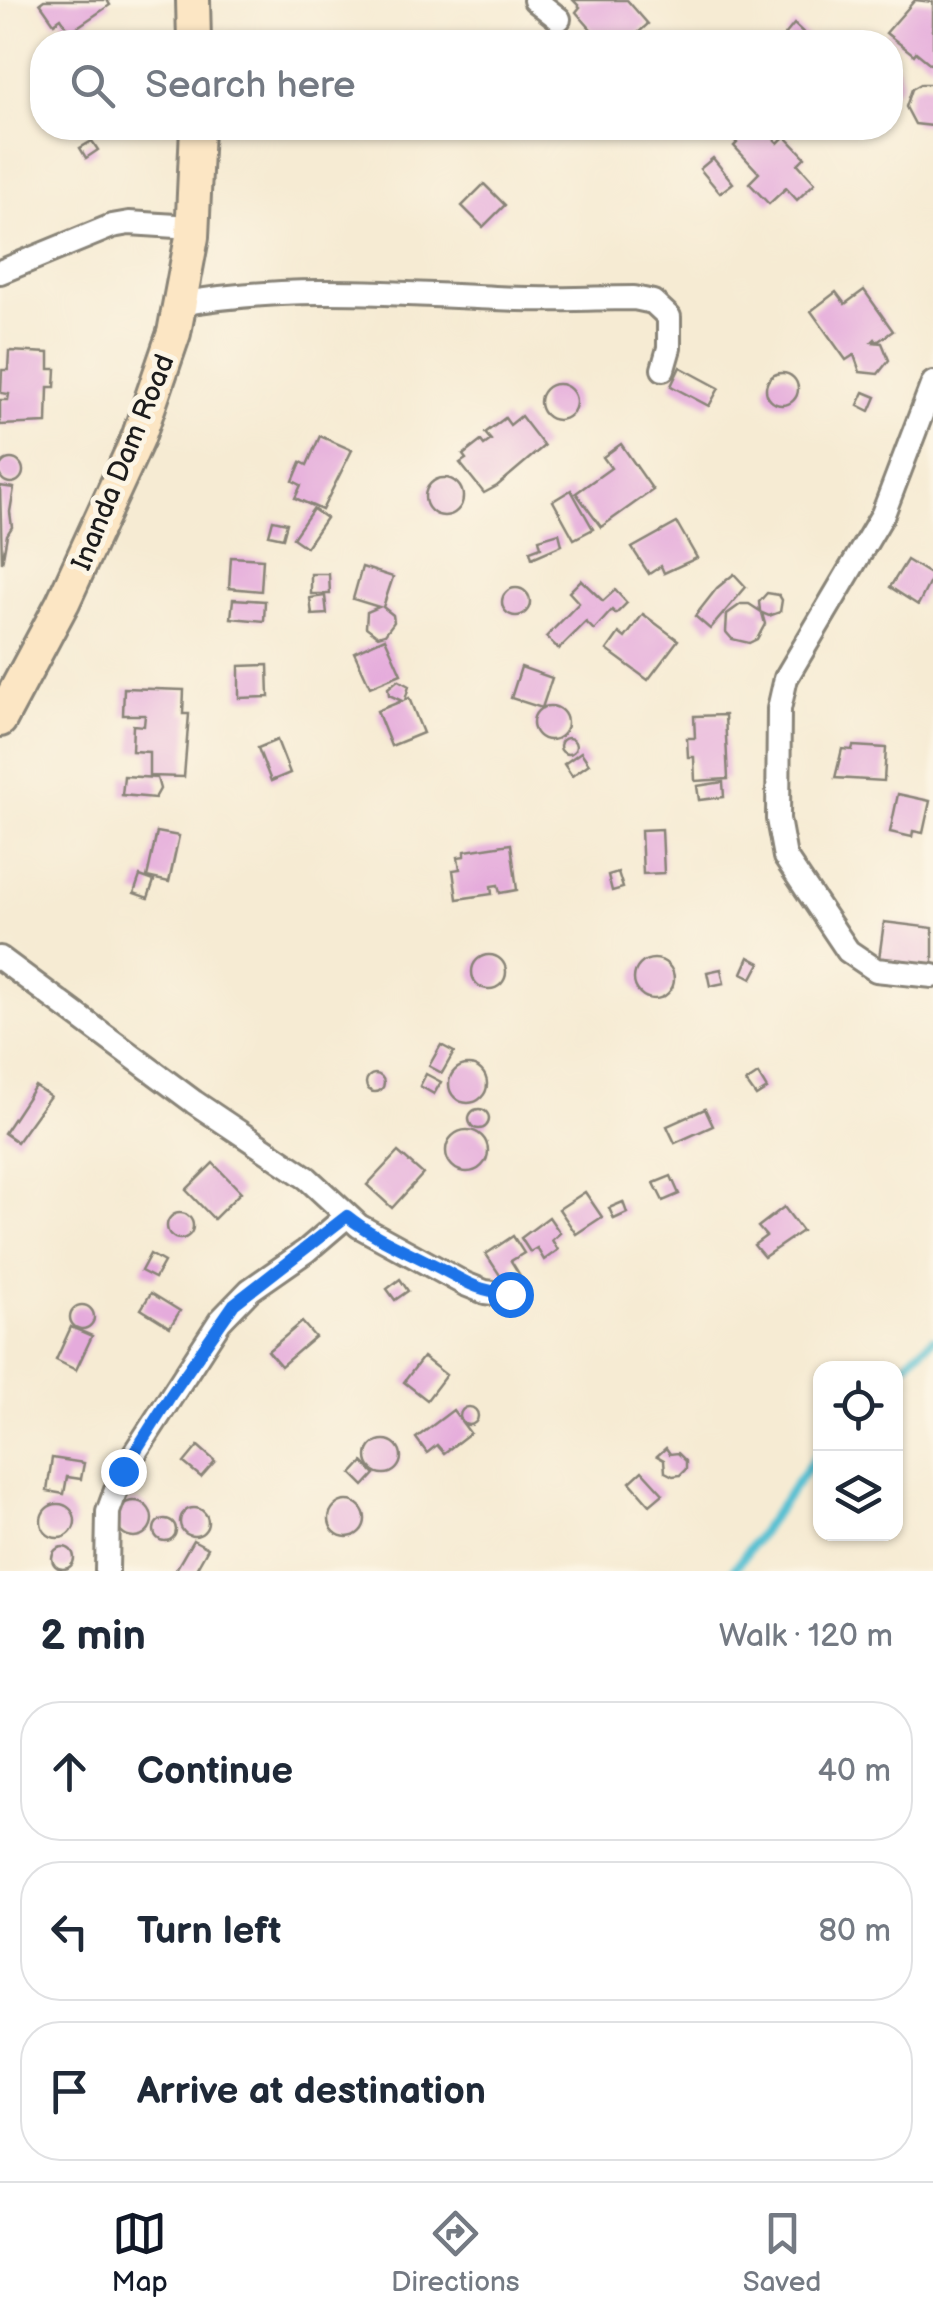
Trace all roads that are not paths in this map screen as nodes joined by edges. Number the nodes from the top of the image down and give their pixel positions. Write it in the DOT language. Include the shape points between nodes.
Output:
graph roads {
  1 [pos="193,0"];
  2 [pos="536,0"];
  3 [pos="558,19"];
  4 [pos="194,30"];
  5 [pos="196,140"];
  6 [pos="192,227"];
  7 [pos="0,272"];
  8 [pos="180,304"];
  9 [pos="663,369"];
  10 [pos="933,383"];
  11 [pos="0,720"];
  12 [pos="0,958"];
  13 [pos="933,976"];
  14 [pos="347,1216"];
  15 [pos="510,1294"];
  16 [pos="107,1571"];
  1 -- 4 [label="street"];
  2 -- 3 [label="street"];
  5 -- 6 [label="street, Inanda Dam Road"];
  6 -- 7 [label="street" via="112,226"];
  6 -- 8 [label="street, Inanda Dam Road"];
  8 -- 9 [label="street" via="296,293 634,298 653,302 669,317"];
  8 -- 11 [label="street, Inanda Dam Road" via="138,438 64,602"];
  10 -- 13 [label="street" via="883,514 786,678 779,708 778,819 785,857 848,951 876,970"];
  12 -- 14 [label="street" via="307,1178"];
  14 -- 15 [label="street" via="465,1284"];
  14 -- 16 [label="street" via="220,1321 123,1471 108,1512"];
}
